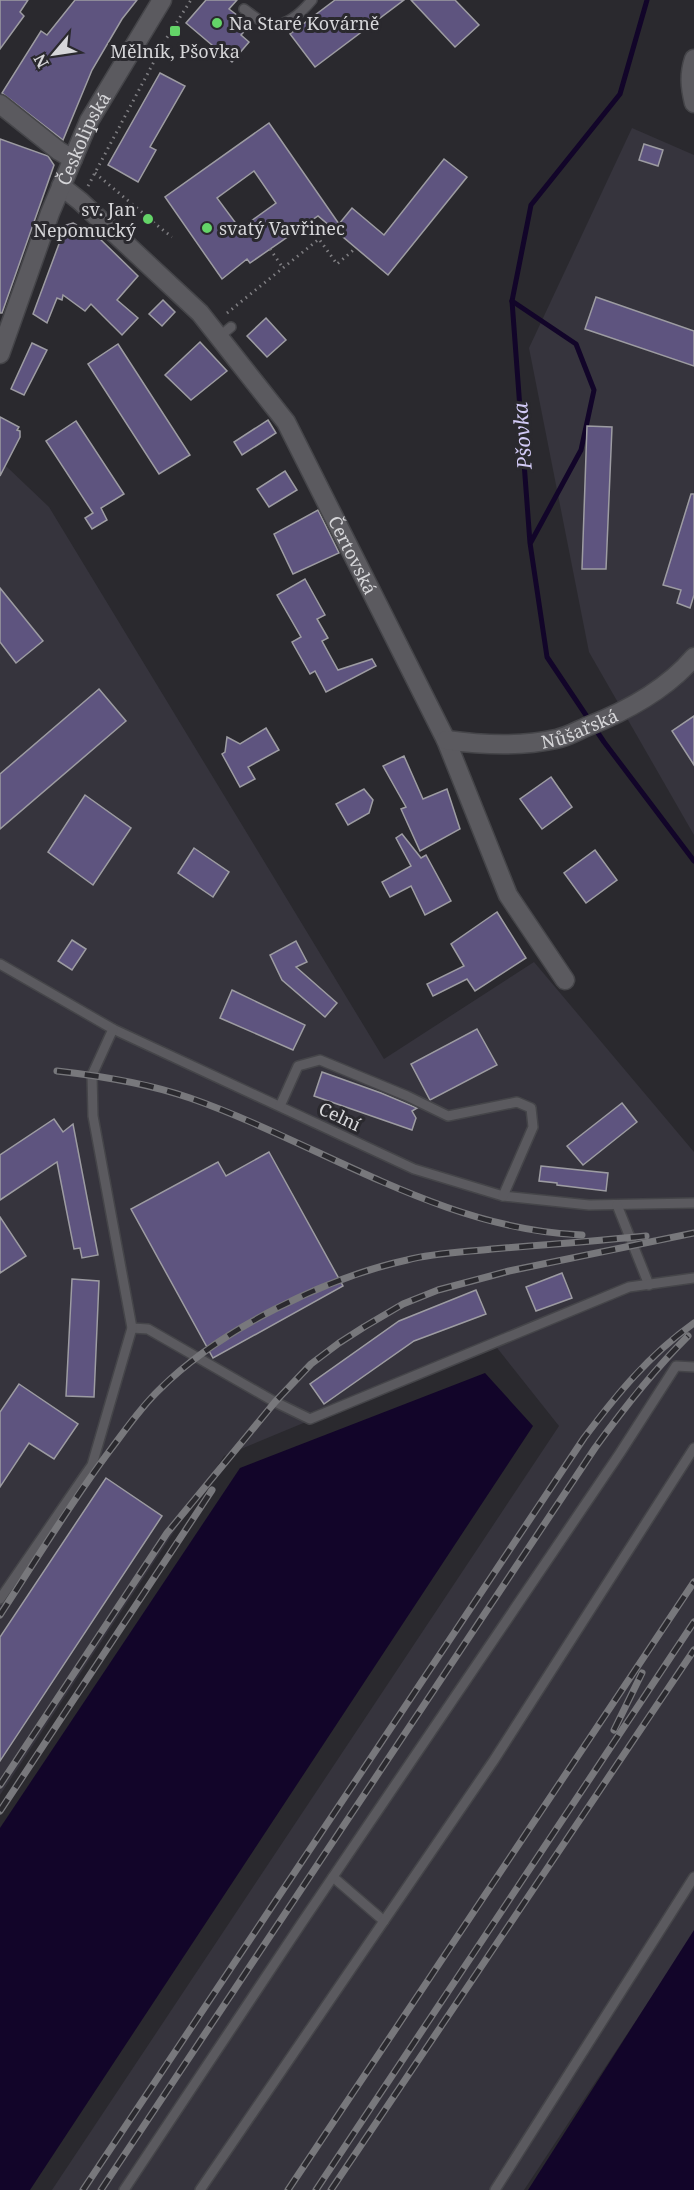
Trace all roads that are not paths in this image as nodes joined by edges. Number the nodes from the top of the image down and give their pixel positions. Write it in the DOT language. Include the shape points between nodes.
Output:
graph roads {
  1 [pos="162,0"];
  2 [pos="312,0"];
  3 [pos="243,9"];
  4 [pos="694,58"];
  5 [pos="694,103"];
  6 [pos="0,104"];
  7 [pos="73,159"];
  8 [pos="60,186"];
  9 [pos="0,354"];
  10 [pos="694,657"];
  11 [pos="446,740"];
  12 [pos="0,964"];
  13 [pos="565,980"];
  14 [pos="113,1029"];
  15 [pos="280,1106"];
  16 [pos="503,1196"];
  17 [pos="694,1203"];
  18 [pos="617,1205"];
  19 [pos="694,1278"];
  20 [pos="649,1285"];
  21 [pos="132,1328"];
  22 [pos="694,1367"];
  23 [pos="694,1448"];
  24 [pos="0,1599"];
  25 [pos="333,1877"];
  26 [pos="694,1877"];
  27 [pos="384,1921"];
  28 [pos="124,2190"];
  29 [pos="200,2190"];
  30 [pos="495,2190"];
  1 -- 7 [label="street, Českolipská" via="89,121"];
  2 -- 3 [label="lane" via="279,24 266,24"];
  4 -- 5 [label="street" via="690,89"];
  6 -- 7 [label="street"];
  7 -- 8 [label="street, Českolipská"];
  8 -- 9 [label="street, Českolipská"];
  8 -- 11 [label="street, Čertovská" via="225,332 286,422"];
  10 -- 11 [label="street, Nůšařská" via="678,676 657,691 605,720 558,739 480,745"];
  11 -- 13 [label="street, Čertovská" via="508,895"];
  12 -- 14 [label="lane, Celní"];
  14 -- 15 [label="lane, Celní"];
  14 -- 21 [label="lane" via="92,1075 93,1116"];
  15 -- 16 [label="lane, Celní" via="414,1169"];
  15 -- 16 [label="lane" via="298,1065 320,1060 448,1116 517,1102 531,1108 533,1127"];
  16 -- 18 [label="lane, Celní"];
  17 -- 18 [label="lane, Celní"];
  18 -- 20 [label="lane"];
  19 -- 20 [label="lane"];
  20 -- 21 [label="lane" via="629,1287 310,1419 148,1329"];
  21 -- 24 [label="lane" via="92,1465"];
  22 -- 25 [label="lane" via="676,1366"];
  23 -- 27 [label="lane" via="494,1760"];
  25 -- 27 [label="lane"];
  25 -- 28 [label="lane"];
  26 -- 30 [label="lane"];
  27 -- 29 [label="lane"];
}
